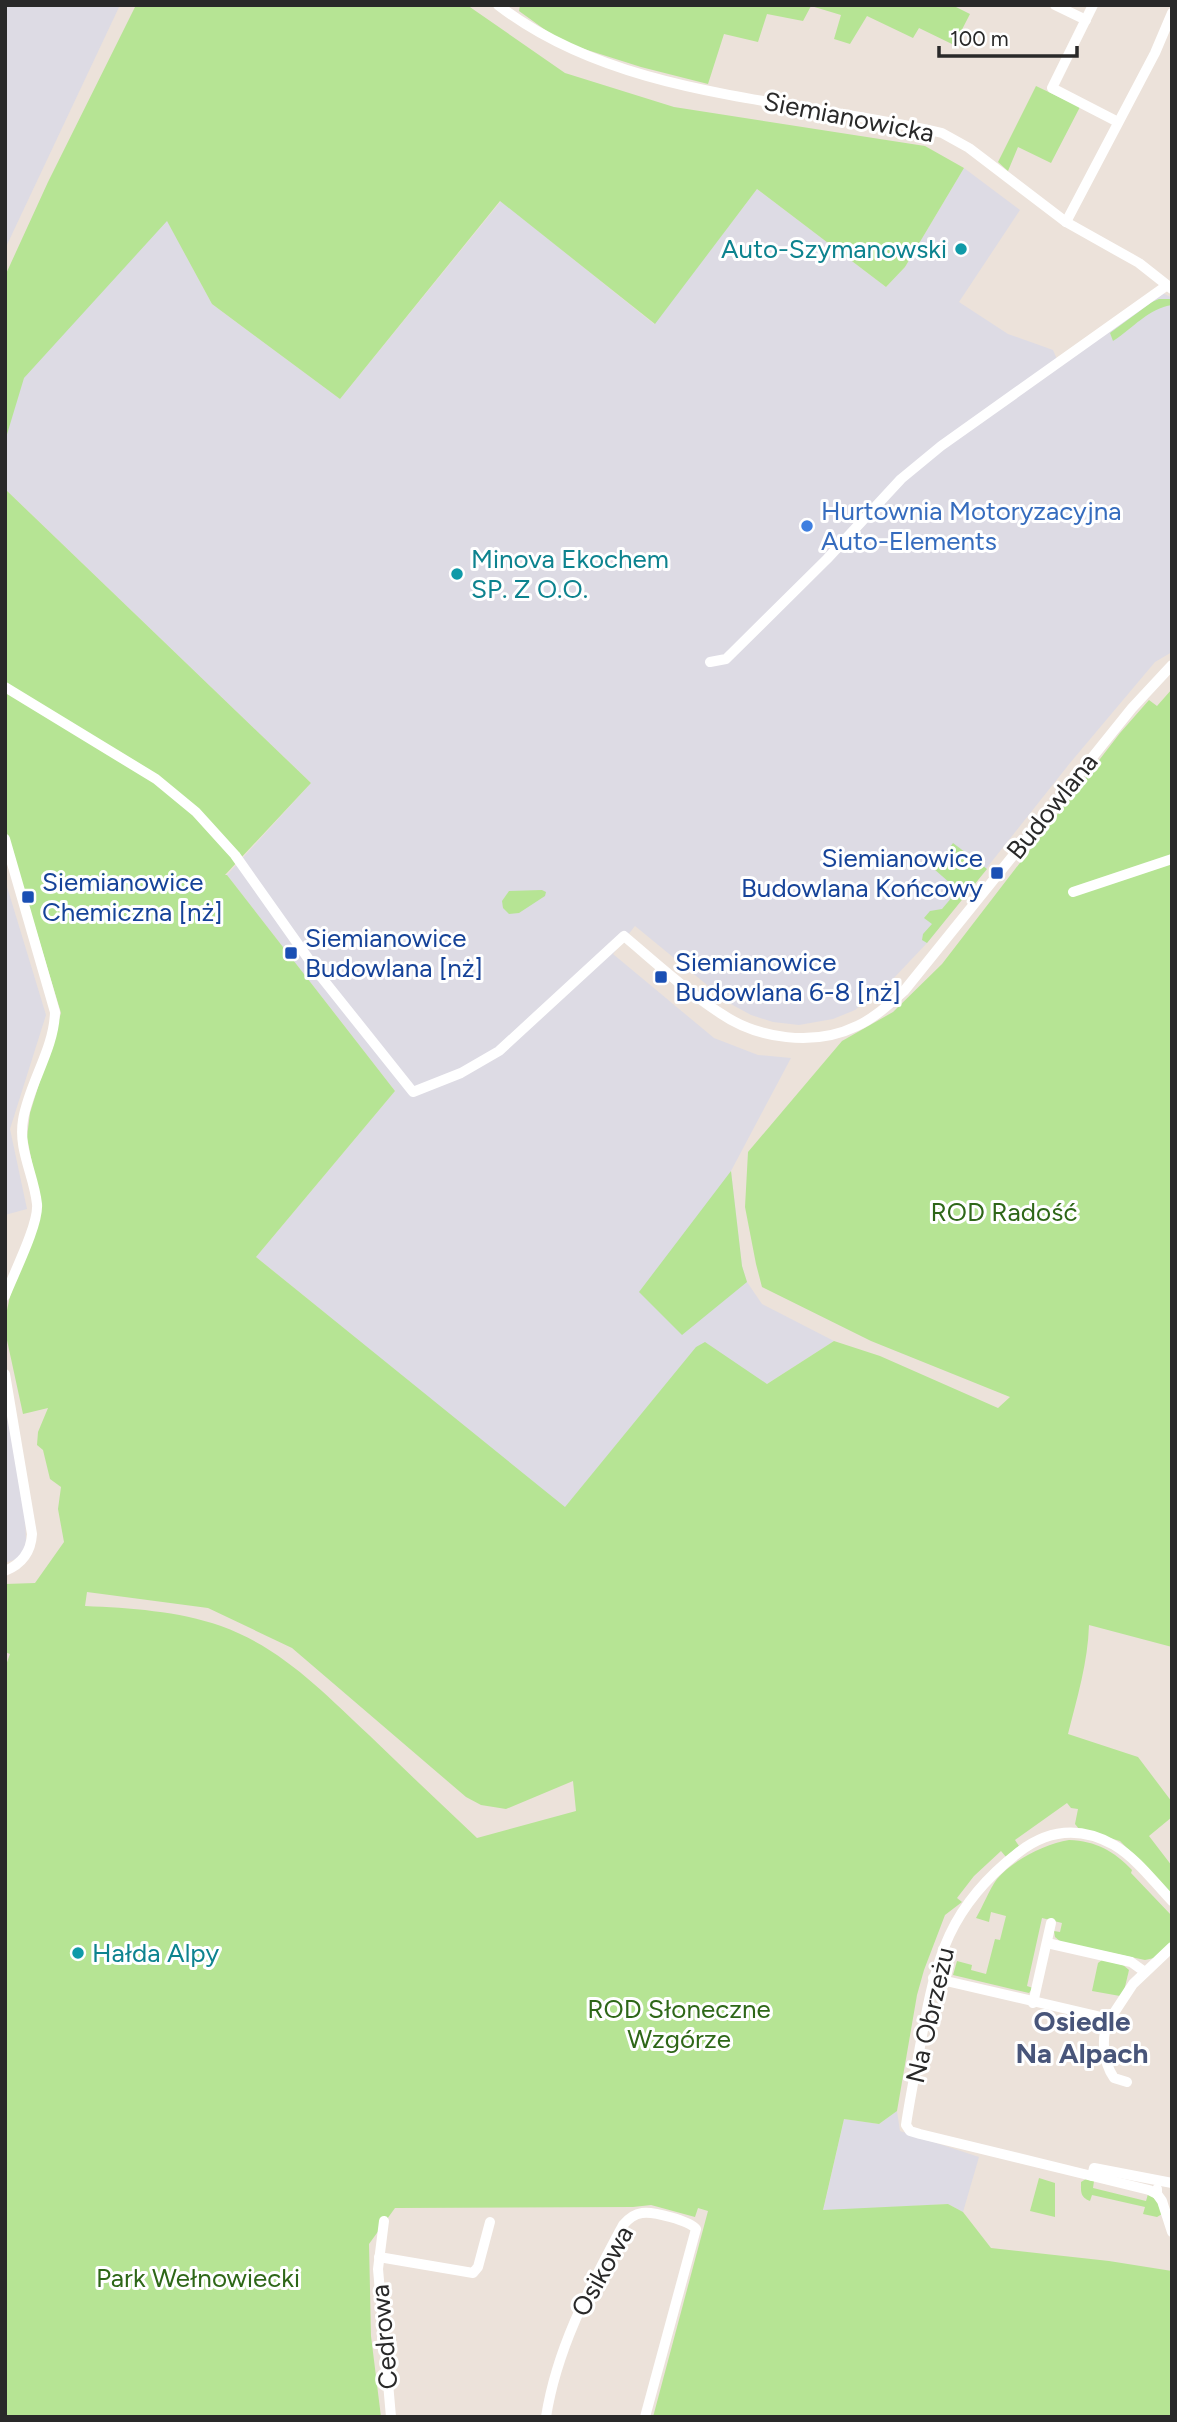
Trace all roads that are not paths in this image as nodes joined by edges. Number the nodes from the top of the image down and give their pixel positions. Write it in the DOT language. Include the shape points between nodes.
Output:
graph roads {
  1 [pos="498,5"];
  2 [pos="1055,5"];
  3 [pos="1093,5"];
  4 [pos="1172,13"];
  5 [pos="1086,20"];
  6 [pos="1118,122"];
  7 [pos="1066,222"];
  8 [pos="1169,287"];
  9 [pos="710,662"];
  10 [pos="1172,665"];
  11 [pos="5,687"];
  12 [pos="5,839"];
  13 [pos="1172,859"];
  14 [pos="1073,892"];
  15 [pos="5,1296"];
  16 [pos="5,1374"];
  17 [pos="5,1571"];
  18 [pos="1172,1901"];
  19 [pos="1051,1923"];
  20 [pos="1047,1943"];
  21 [pos="1172,1947"];
  22 [pos="1145,1972"];
  23 [pos="933,1978"];
  24 [pos="1033,2003"];
  25 [pos="1110,2019"];
  26 [pos="1127,2082"];
  27 [pos="1092,2176"];
  28 [pos="1158,2180"];
  29 [pos="1172,2183"];
  30 [pos="1157,2194"];
  31 [pos="384,2221"];
  32 [pos="490,2222"];
  33 [pos="1172,2232"];
  34 [pos="379,2258"];
  35 [pos="391,2417"];
  36 [pos="546,2417"];
  37 [pos="645,2417"];
  1 -- 7 [label="street, Siemianowicka" via="564,46 677,84 942,133 969,148"];
  2 -- 5 [label="street"];
  3 -- 5 [label="street"];
  4 -- 6 [label="street"];
  5 -- 6 [label="street" via="1052,88"];
  6 -- 7 [label="street"];
  7 -- 8 [label="street, Siemianowicka" via="1139,263"];
  8 -- 9 [label="street" via="964,430 901,480 726,659"];
  10 -- 11 [label="street, Budowlana" via="1132,708 904,991 856,1027 818,1037 755,1031 719,1013 624,936 499,1051 461,1073 413,1092 234,855 196,812 156,779"];
  12 -- 15 [label="street" via="55,1012 22,1126 37,1211"];
  13 -- 14 [label="street"];
  16 -- 17 [label="street" via="32,1534 29,1552"];
  18 -- 23 [label="street, Na Obrzeżu" via="1116,1847 1078,1834 1049,1834 1002,1865 967,1903 944,1945"];
  19 -- 20 [label="street"];
  20 -- 22 [label="street" via="1131,1962"];
  20 -- 24 [label="street"];
  21 -- 22 [label="street"];
  22 -- 25 [label="street"];
  23 -- 24 [label="street"];
  23 -- 27 [label="street, Na Obrzeżu" via="908,2129"];
  24 -- 25 [label="street"];
  25 -- 26 [label="street" via="1103,2036 1110,2072"];
  27 -- 28 [label="street" via="1094,2168"];
  27 -- 30 [label="street"];
  28 -- 29 [label="street"];
  28 -- 30 [label="street"];
  30 -- 33 [label="street"];
  31 -- 34 [label="street, Cedrowa"];
  32 -- 34 [label="street, Cedrowa" via="473,2273"];
  34 -- 35 [label="street, Cedrowa"];
  36 -- 37 [label="street, Osikowa" via="555,2373 581,2303 623,2225 629,2218 654,2213 691,2224 696,2230"];
}
